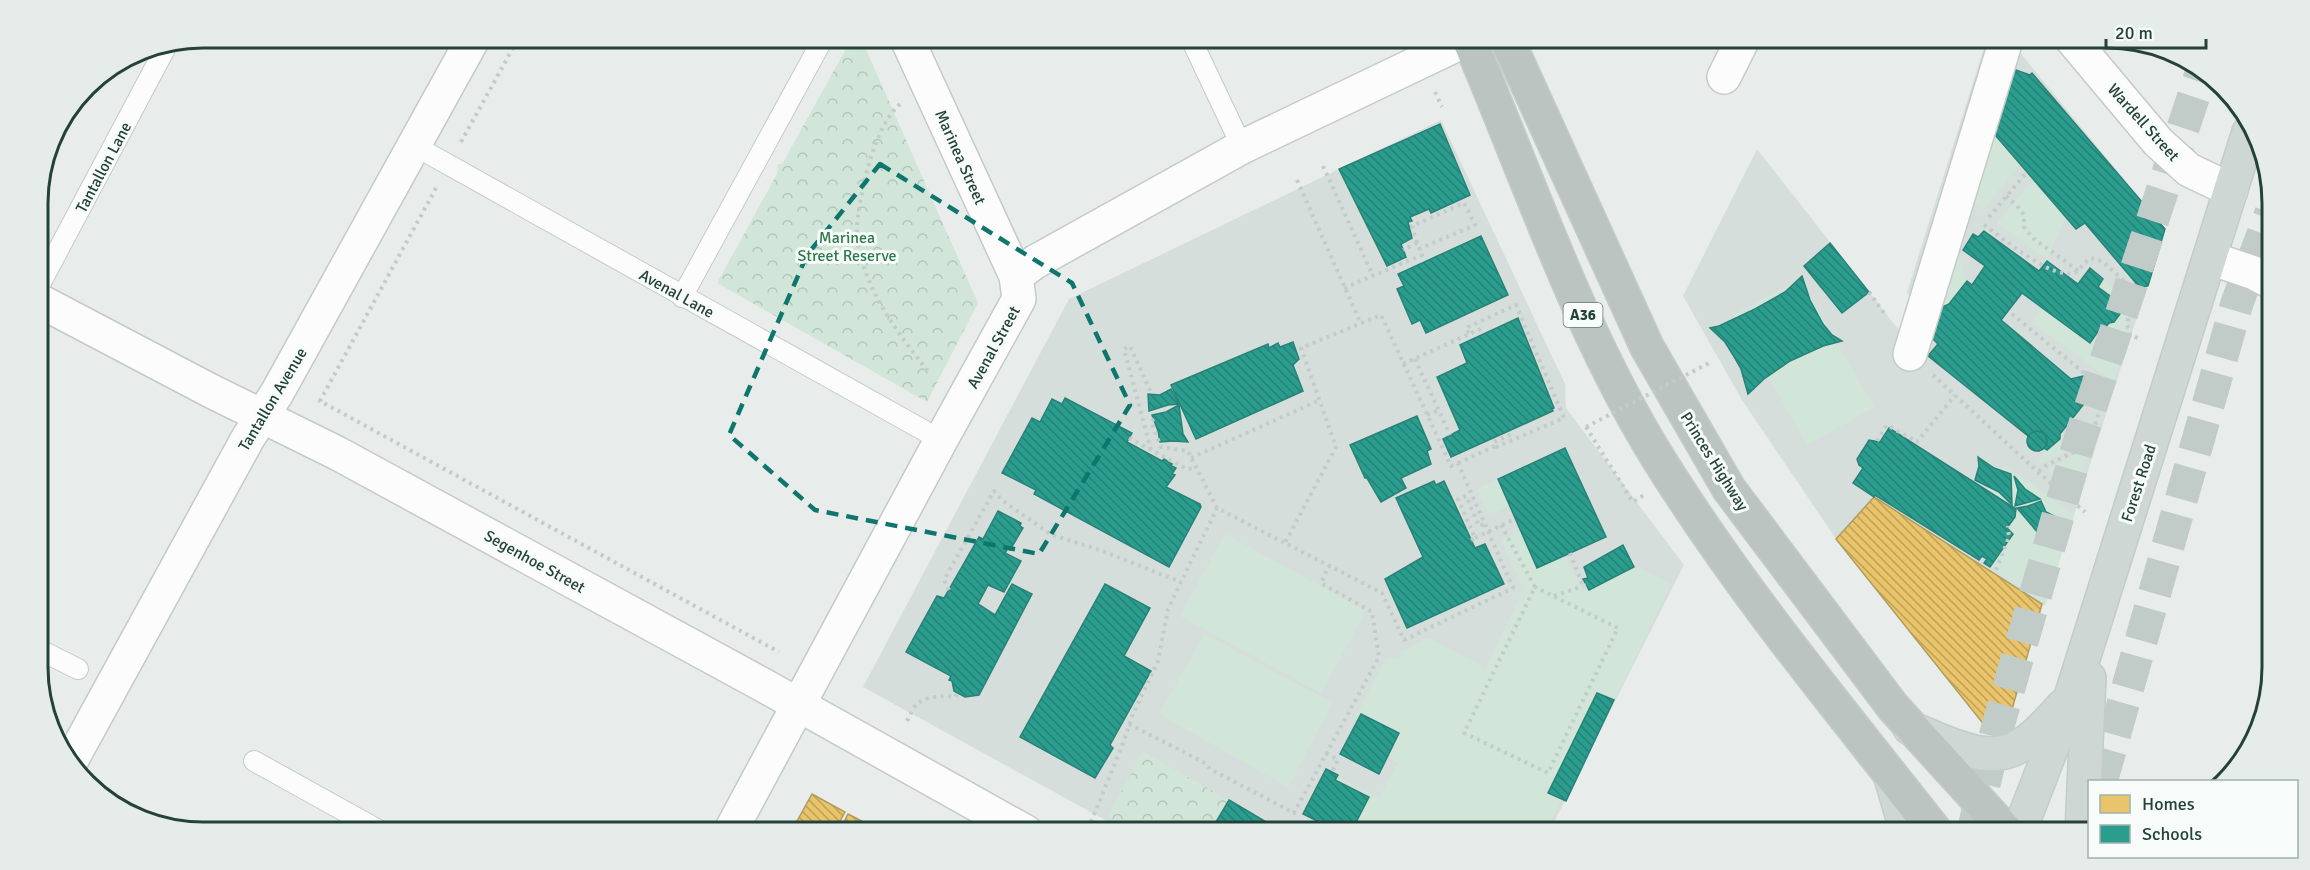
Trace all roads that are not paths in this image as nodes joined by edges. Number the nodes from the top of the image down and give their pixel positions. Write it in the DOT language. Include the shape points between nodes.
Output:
graph roads {
  1 [pos="469,48"];
  2 [pos="819,48"];
  3 [pos="911,48"];
  4 [pos="1195,48"];
  5 [pos="1447,48"];
  6 [pos="1472,48"];
  7 [pos="1511,48"];
  8 [pos="1739,48"];
  9 [pos="2004,48"];
  10 [pos="2078,48"];
  11 [pos="163,53"];
  12 [pos="1724,77"];
  13 [pos="2247,138"];
  14 [pos="415,146"];
  15 [pos="1242,147"];
  16 [pos="2231,190"];
  17 [pos="2210,258"];
  18 [pos="48,269"];
  19 [pos="1016,276"];
  20 [pos="2262,277"];
  21 [pos="682,297"];
  22 [pos="48,305"];
  23 [pos="1921,364"];
  24 [pos="262,416"];
  25 [pos="941,440"];
  26 [pos="2092,628"];
  27 [pos="48,654"];
  28 [pos="78,669"];
  29 [pos="2070,700"];
  30 [pos="799,706"];
  31 [pos="1910,728"];
  32 [pos="75,754"];
  33 [pos="254,761"];
  34 [pos="1890,774"];
  35 [pos="364,822"];
  36 [pos="735,822"];
  37 [pos="1008,822"];
  38 [pos="1904,822"];
  39 [pos="1927,822"];
  40 [pos="1998,822"];
  41 [pos="2023,822"];
  42 [pos="2082,822"];
  1 -- 14 [label="street, Tantallon Avenue"];
  2 -- 21 [label="lane"];
  3 -- 19 [label="street, Marinea Street"];
  4 -- 15 [label="lane"];
  5 -- 15 [label="street"];
  6 -- 34 [label="highway, A36" via="1596,346 1657,457 1734,574"];
  7 -- 31 [label="highway, Princes Highway / A36" via="1647,347 1729,489"];
  8 -- 12 [label="street"];
  9 -- 23 [label="street"];
  10 -- 16 [label="street, Wardell Street" via="2172,156 2189,170"];
  11 -- 18 [label="lane, Tantallon Lane"];
  13 -- 16 [label="main road, Forest Road"];
  14 -- 21 [label="lane, Avenal Lane"];
  14 -- 24 [label="street, Tantallon Avenue"];
  15 -- 19 [label="street"];
  16 -- 17 [label="main road, Forest Road"];
  17 -- 20 [label="street"];
  17 -- 26 [label="main road, Forest Road"];
  19 -- 25 [label="street, Avenal Street" via="1019,299"];
  21 -- 25 [label="lane, Avenal Lane"];
  22 -- 24 [label="street, Segenhoe Street"];
  24 -- 30 [label="street, Segenhoe Street" via="337,453"];
  24 -- 32 [label="street, Tantallon Avenue"];
  25 -- 30 [label="street, Avenal Street"];
  26 -- 29 [label="main road, Forest Road"];
  26 -- 42 [label="main road"];
  27 -- 28 [label="lane"];
  29 -- 31 [label="main road" via="2019,747 1997,754 1962,748"];
  29 -- 41 [label="main road, Forest Road"];
  30 -- 36 [label="street, Avenal Street"];
  30 -- 37 [label="street, Segenhoe Street"];
  31 -- 40 [label="highway, Princes Highway / A36"];
  33 -- 35 [label="lane"];
  34 -- 38 [label="main road"];
  34 -- 39 [label="highway, A36"];
}
